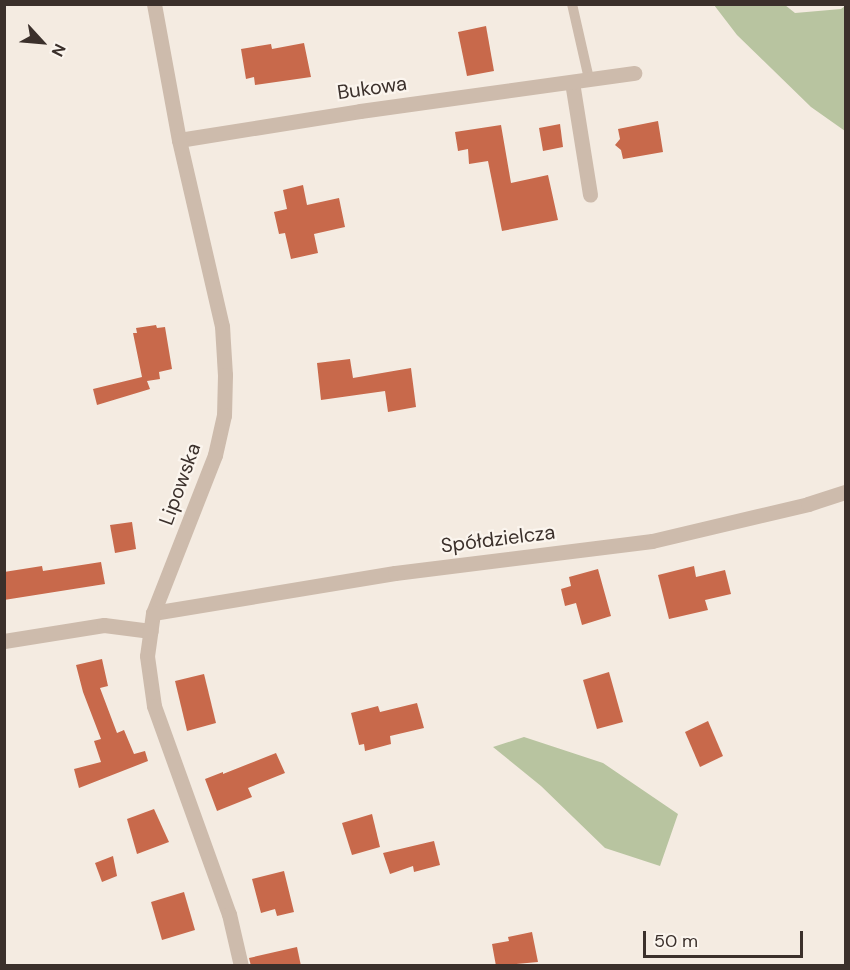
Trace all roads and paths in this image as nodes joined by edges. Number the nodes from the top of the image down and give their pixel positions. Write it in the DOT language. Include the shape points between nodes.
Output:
graph roads {
  1 [pos="154,4"];
  2 [pos="572,4"];
  3 [pos="634,73"];
  4 [pos="590,79"];
  5 [pos="572,82"];
  6 [pos="179,140"];
  7 [pos="590,195"];
  8 [pos="846,492"];
  9 [pos="153,613"];
  10 [pos="151,631"];
  11 [pos="4,641"];
  12 [pos="241,966"];
  1 -- 6 [label="street, Lipowska"];
  2 -- 4 [label="lane"];
  3 -- 4 [label="street, Bukowa"];
  4 -- 5 [label="street, Bukowa"];
  5 -- 6 [label="street, Bukowa"];
  5 -- 7 [label="street"];
  6 -- 9 [label="street, Lipowska" via="222,326 224,415 215,454"];
  8 -- 9 [label="street, Spółdzielcza" via="652,541 395,573"];
  9 -- 10 [label="street, Lipowska"];
  10 -- 11 [label="street" via="104,625"];
  10 -- 12 [label="street, Lipowska" via="147,656 154,706 228,914"];
}
